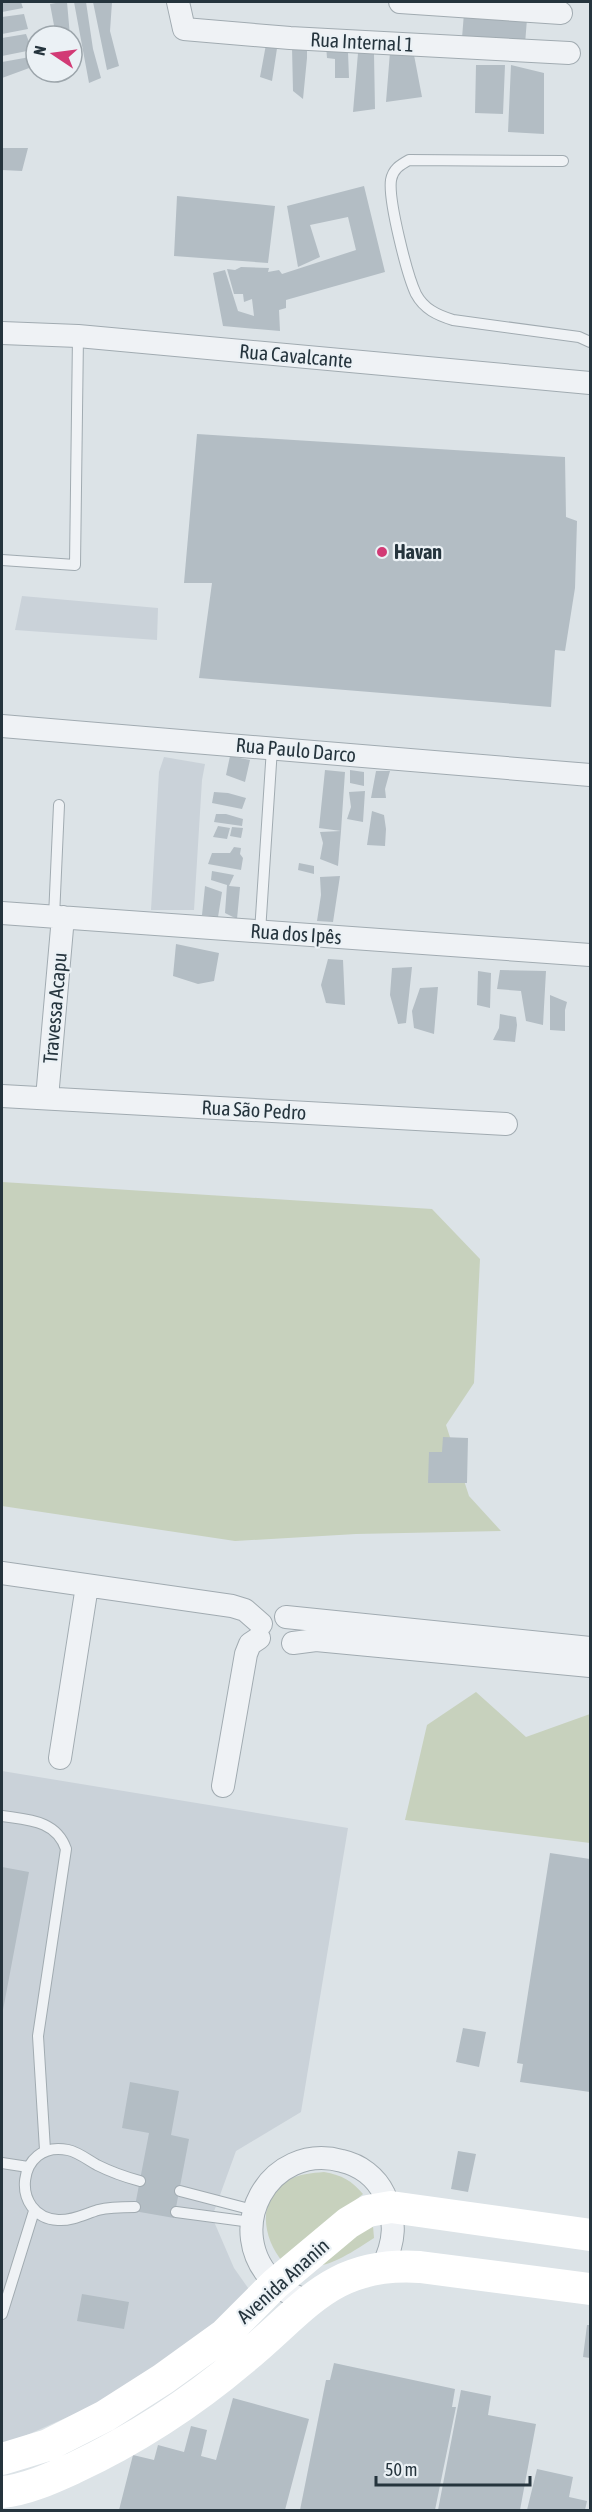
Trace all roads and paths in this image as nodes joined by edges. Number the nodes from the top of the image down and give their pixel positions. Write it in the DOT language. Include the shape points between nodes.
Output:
graph roads {
  1 [pos="178,2"];
  2 [pos="400,2"];
  3 [pos="561,13"];
  4 [pos="569,53"];
  5 [pos="562,161"];
  6 [pos="2,333"];
  7 [pos="78,336"];
  8 [pos="591,342"];
  9 [pos="591,383"];
  10 [pos="2,560"];
  11 [pos="2,726"];
  12 [pos="272,748"];
  13 [pos="591,775"];
  14 [pos="59,805"];
  15 [pos="2,913"];
  16 [pos="59,917"];
  17 [pos="260,932"];
  18 [pos="591,955"];
  19 [pos="2,1096"];
  20 [pos="47,1098"];
  21 [pos="506,1124"];
  22 [pos="2,1574"];
  23 [pos="87,1586"];
  24 [pos="286,1617"];
  25 [pos="260,1631"];
  26 [pos="293,1643"];
  27 [pos="591,1648"];
  28 [pos="591,1666"];
  29 [pos="60,1758"];
  30 [pos="223,1786"];
  31 [pos="2,1816"];
  32 [pos="45,2150"];
  33 [pos="2,2163"];
  34 [pos="28,2167"];
  35 [pos="140,2181"];
  36 [pos="180,2191"];
  37 [pos="135,2207"];
  38 [pos="391,2207"];
  39 [pos="34,2211"];
  40 [pos="176,2212"];
  41 [pos="252,2216"];
  42 [pos="591,2235"];
  43 [pos="382,2268"];
  44 [pos="275,2284"];
  45 [pos="591,2289"];
  46 [pos="307,2301"];
  47 [pos="2,2313"];
  48 [pos="2,2459"];
  49 [pos="2,2492"];
  1 -- 4 [label="street, Rua Internal 1" via="184,29"];
  2 -- 3 [label="street"];
  5 -- 8 [label="lane" via="409,160 398,166 391,180 393,203 417,295 433,314"];
  6 -- 7 [label="street, Rua Cavalcante"];
  7 -- 9 [label="street, Rua Cavalcante"];
  7 -- 10 [label="lane" via="75,566"];
  11 -- 12 [label="street, Rua Paulo Darco"];
  12 -- 13 [label="street, Rua Paulo Darco"];
  12 -- 17 [label="lane"];
  14 -- 16 [label="lane, Travessa Acapu"];
  15 -- 16 [label="street, Rua dos Ipês"];
  16 -- 17 [label="street, Rua dos Ipês"];
  16 -- 20 [label="street, Travessa Acapu"];
  17 -- 18 [label="street, Rua dos Ipês"];
  19 -- 20 [label="street, Rua São Pedro"];
  20 -- 21 [label="street, Rua São Pedro"];
  22 -- 23 [label="street"];
  23 -- 25 [label="street" via="232,1606 245,1610"];
  23 -- 29 [label="street"];
  24 -- 25 [label="street" via="272,1615"];
  24 -- 26 [label="street" via="295,1628"];
  24 -- 27 [label="street"];
  25 -- 26 [label="street" via="268,1650 289,1648"];
  25 -- 30 [label="street" via="246,1654"];
  26 -- 28 [label="street" via="316,1640"];
  31 -- 32 [label="lane" via="48,1826 58,1833 66,1849 38,2036"];
  32 -- 34 [label="lane"];
  32 -- 35 [label="lane" via="70,2150 116,2175"];
  33 -- 34 [label="lane"];
  34 -- 39 [label="lane" via="24,2186"];
  36 -- 41 [label="lane"];
  37 -- 39 [label="lane" via="100,2209 57,2220"];
  38 -- 41 [label="street" via="382,2188 368,2173 351,2163 311,2158 292,2164 275,2176 262,2191"];
  38 -- 42 [label="main road, Avenida Ananin"];
  38 -- 43 [label="street" via="391,2250"];
  38 -- 44 [label="main road, Avenida Ananin" via="368,2211 348,2223"];
  39 -- 47 [label="lane"];
  40 -- 41 [label="lane"];
  41 -- 44 [label="street" via="252,2245 261,2267"];
  43 -- 45 [label="main road, Avenida Ananin" via="420,2266"];
  43 -- 46 [label="main road, Avenida Ananin" via="334,2283"];
  44 -- 46 [label="street"];
  44 -- 48 [label="main road, Avenida Ananin" via="224,2335 163,2379 105,2416 48,2445"];
  46 -- 49 [label="main road, Avenida Ananin" via="205,2392 137,2437 56,2477"];
}
